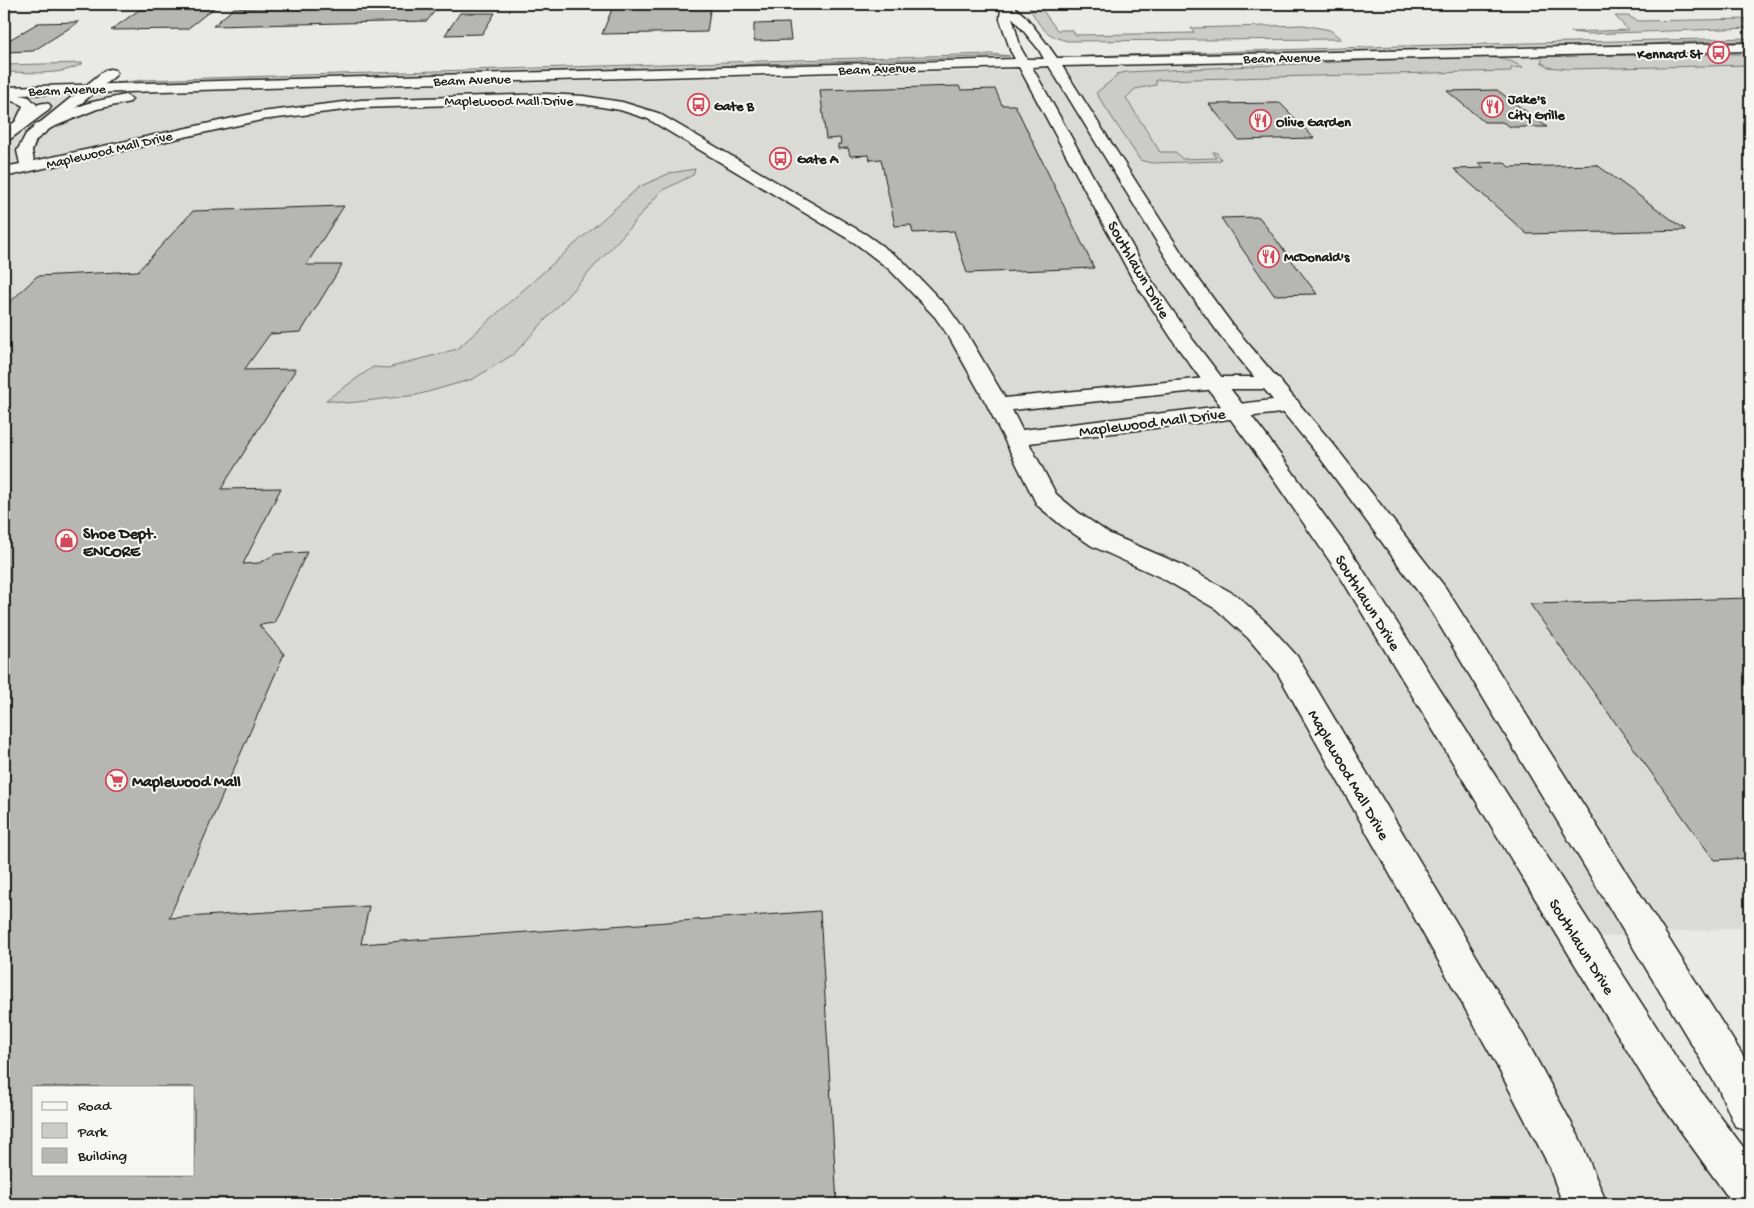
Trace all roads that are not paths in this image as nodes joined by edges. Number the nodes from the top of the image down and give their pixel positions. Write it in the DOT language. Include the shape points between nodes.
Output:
graph roads {
  1 [pos="1006,5"];
  2 [pos="1750,47"];
  3 [pos="1044,48"];
  4 [pos="1062,48"];
  5 [pos="999,49"];
  6 [pos="1015,49"];
  7 [pos="1312,57"];
  8 [pos="1052,62"];
  9 [pos="1022,63"];
  10 [pos="928,66"];
  11 [pos="110,72"];
  12 [pos="124,72"];
  13 [pos="1099,74"];
  14 [pos="224,86"];
  15 [pos="91,88"];
  16 [pos="69,89"];
  17 [pos="1084,89"];
  18 [pos="4,91"];
  19 [pos="1040,93"];
  20 [pos="4,95"];
  21 [pos="22,123"];
  22 [pos="41,127"];
  23 [pos="1097,134"];
  24 [pos="4,138"];
  25 [pos="29,166"];
  26 [pos="4,172"];
  27 [pos="1216,383"];
  28 [pos="1280,394"];
  29 [pos="998,406"];
  30 [pos="1235,410"];
  31 [pos="1016,438"];
  32 [pos="1750,1111"];
  33 [pos="1750,1191"];
  34 [pos="1585,1204"];
  1 -- 3 [label="street, Southlawn Drive"];
  1 -- 6 [label="street, Southlawn Drive" via="1006,19"];
  2 -- 7 [label="street, Beam Avenue"];
  3 -- 4 [label="street"];
  3 -- 6 [label="street"];
  3 -- 8 [label="street, Southlawn Drive"];
  5 -- 6 [label="street"];
  6 -- 9 [label="street, Southlawn Drive"];
  7 -- 8 [label="street, Beam Avenue"];
  7 -- 13 [label="street" via="1115,70"];
  8 -- 9 [label="street, Beam Avenue"];
  8 -- 23 [label="street, Southlawn Drive"];
  9 -- 10 [label="street, Beam Avenue"];
  9 -- 19 [label="street, Southlawn Drive"];
  10 -- 14 [label="street, Beam Avenue"];
  10 -- 19 [label="street" via="999,74"];
  11 -- 12 [label="street, Beam Avenue"];
  11 -- 15 [label="street, Maplewood Mall Drive"];
  11 -- 16 [label="street, Beam Avenue" via="89,73"];
  14 -- 15 [label="street, Beam Avenue"];
  14 -- 22 [label="street" via="136,96 93,106"];
  15 -- 16 [label="street, Beam Avenue"];
  15 -- 22 [label="street, Maplewood Mall Drive"];
  16 -- 18 [label="street, Beam Avenue"];
  16 -- 21 [label="street"];
  17 -- 23 [label="street" via="1093,111"];
  19 -- 27 [label="street, Southlawn Drive" via="1141,278 1185,344"];
  20 -- 21 [label="street" via="24,100 30,105"];
  21 -- 24 [label="street"];
  22 -- 25 [label="street, Maplewood Mall Drive" via="24,148"];
  23 -- 28 [label="street, Southlawn Drive" via="1187,276 1227,331"];
  25 -- 26 [label="street, Maplewood Mall Drive"];
  25 -- 29 [label="street, Maplewood Mall Drive" via="261,116 362,104 547,98 622,106 653,116 778,188 882,254 942,313"];
  27 -- 28 [label="street, Maplewood Mall Drive"];
  27 -- 29 [label="street, Maplewood Mall Drive"];
  27 -- 30 [label="street, Southlawn Drive"];
  28 -- 30 [label="street, Maplewood Mall Drive"];
  28 -- 32 [label="street, Southlawn Drive" via="1435,594 1728,1068"];
  29 -- 31 [label="street, Maplewood Mall Drive"];
  30 -- 31 [label="street, Maplewood Mall Drive"];
  30 -- 33 [label="street, Southlawn Drive" via="1347,566 1665,1076"];
  31 -- 34 [label="street, Maplewood Mall Drive" via="1046,499 1101,540 1171,571 1226,602 1287,664 1510,1050 1564,1152"];
}
